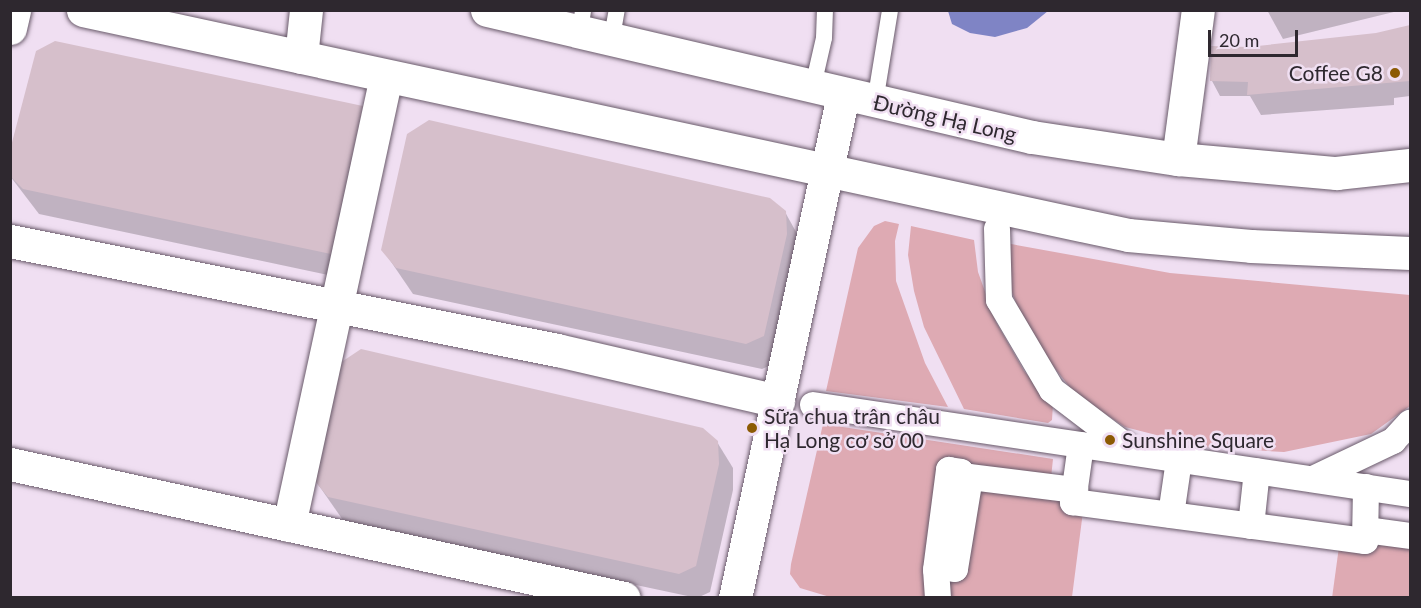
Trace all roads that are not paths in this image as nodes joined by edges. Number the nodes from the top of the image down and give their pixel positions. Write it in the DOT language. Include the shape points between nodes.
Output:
graph roads {
  1 [pos="14,10"];
  2 [pos="83,10"];
  3 [pos="306,10"];
  4 [pos="487,10"];
  5 [pos="825,10"];
  6 [pos="890,10"];
  7 [pos="1198,10"];
  8 [pos="581,20"];
  9 [pos="614,24"];
  10 [pos="10,28"];
  11 [pos="301,57"];
  12 [pos="386,77"];
  13 [pos="828,90"];
  14 [pos="874,102"];
  15 [pos="1178,159"];
  16 [pos="1410,165"];
  17 [pos="828,171"];
  18 [pos="997,229"];
  19 [pos="10,241"];
  20 [pos="1410,253"];
  21 [pos="336,306"];
  22 [pos="778,401"];
  23 [pos="813,405"];
  24 [pos="1410,423"];
  25 [pos="1081,445"];
  26 [pos="1135,453"];
  27 [pos="1179,459"];
  28 [pos="10,465"];
  29 [pos="1257,471"];
  30 [pos="1312,479"];
  31 [pos="1366,487"];
  32 [pos="1075,490"];
  33 [pos="1410,494"];
  34 [pos="1172,515"];
  35 [pos="290,525"];
  36 [pos="1251,526"];
  37 [pos="1366,530"];
  38 [pos="1410,536"];
  39 [pos="624,597"];
  40 [pos="735,597"];
  41 [pos="938,597"];
  1 -- 10 [label="street"];
  2 -- 11 [label="street"];
  3 -- 11 [label="street"];
  4 -- 8 [label="street, Đường Hạ Long"];
  5 -- 13 [label="lane"];
  6 -- 14 [label="lane"];
  7 -- 15 [label="street"];
  8 -- 9 [label="street, Đường Hạ Long"];
  9 -- 13 [label="street, Đường Hạ Long"];
  11 -- 12 [label="street"];
  12 -- 17 [label="street"];
  12 -- 21 [label="street"];
  13 -- 14 [label="street, Đường Hạ Long"];
  13 -- 17 [label="street"];
  14 -- 15 [label="street, Đường Hạ Long" via="1032,137"];
  15 -- 16 [label="street, Đường Hạ Long" via="1336,173"];
  17 -- 20 [label="street" via="1128,235 1251,246"];
  17 -- 22 [label="street"];
  18 -- 26 [label="street" via="999,300 1052,390"];
  19 -- 21 [label="street"];
  21 -- 22 [label="street" via="557,350"];
  21 -- 35 [label="street"];
  22 -- 40 [label="street"];
  23 -- 25 [label="street"];
  24 -- 30 [label="street" via="1392,441"];
  25 -- 26 [label="street"];
  25 -- 32 [label="street"];
  26 -- 27 [label="street"];
  27 -- 29 [label="street"];
  27 -- 34 [label="street"];
  28 -- 35 [label="street"];
  29 -- 30 [label="street"];
  29 -- 36 [label="street"];
  30 -- 31 [label="street"];
  31 -- 33 [label="street"];
  31 -- 37 [label="street"];
  32 -- 34 [label="street" via="1073,502"];
  32 -- 41 [label="street" via="970,477 955,569 946,567 961,472 949,470 936,570"];
  34 -- 36 [label="street"];
  35 -- 39 [label="street"];
  36 -- 37 [label="street" via="1365,542"];
  37 -- 38 [label="street"];
}
